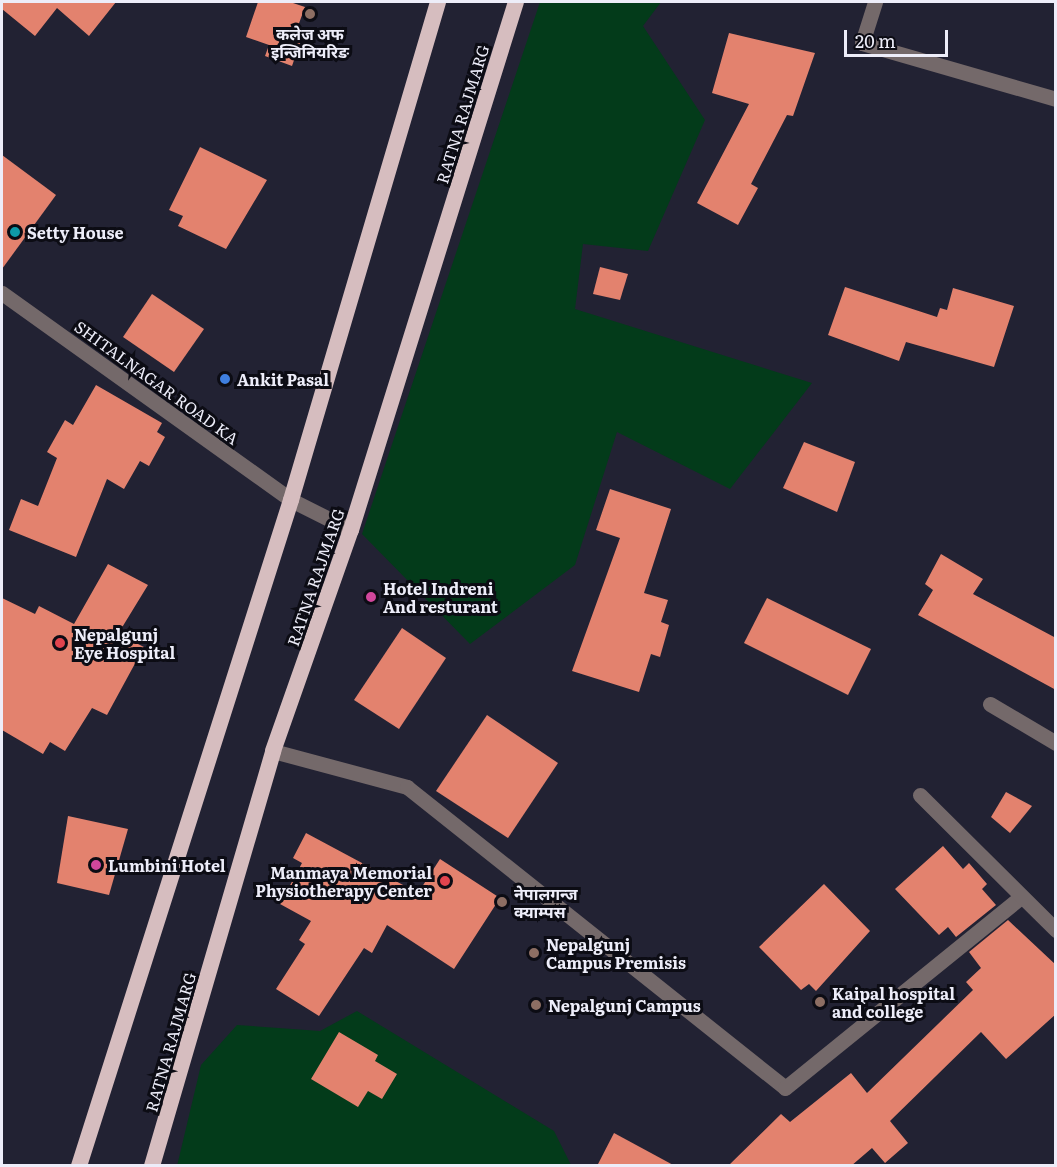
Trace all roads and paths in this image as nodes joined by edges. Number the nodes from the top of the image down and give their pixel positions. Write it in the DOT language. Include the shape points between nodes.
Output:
graph roads {
  1 [pos="438,2"];
  2 [pos="516,2"];
  3 [pos="874,2"];
  4 [pos="1056,99"];
  5 [pos="2,293"];
  6 [pos="291,500"];
  7 [pos="351,530"];
  8 [pos="990,704"];
  9 [pos="1056,743"];
  10 [pos="273,751"];
  11 [pos="920,795"];
  12 [pos="1021,897"];
  13 [pos="1056,930"];
  14 [pos="79,1166"];
  15 [pos="152,1166"];
  1 -- 6 [label="highway"];
  2 -- 7 [label="highway, RATNA RAJMARG"];
  3 -- 4 [label="street" via="862,43"];
  5 -- 6 [label="street, SHITALNAGAR ROAD KA"];
  6 -- 7 [label="street, SHITALNAGAR ROAD KA"];
  6 -- 14 [label="highway"];
  7 -- 10 [label="highway, RATNA RAJMARG"];
  8 -- 9 [label="street"];
  10 -- 12 [label="street" via="407,787 784,1088"];
  10 -- 15 [label="highway, RATNA RAJMARG"];
  11 -- 12 [label="street"];
  12 -- 13 [label="street"];
}
